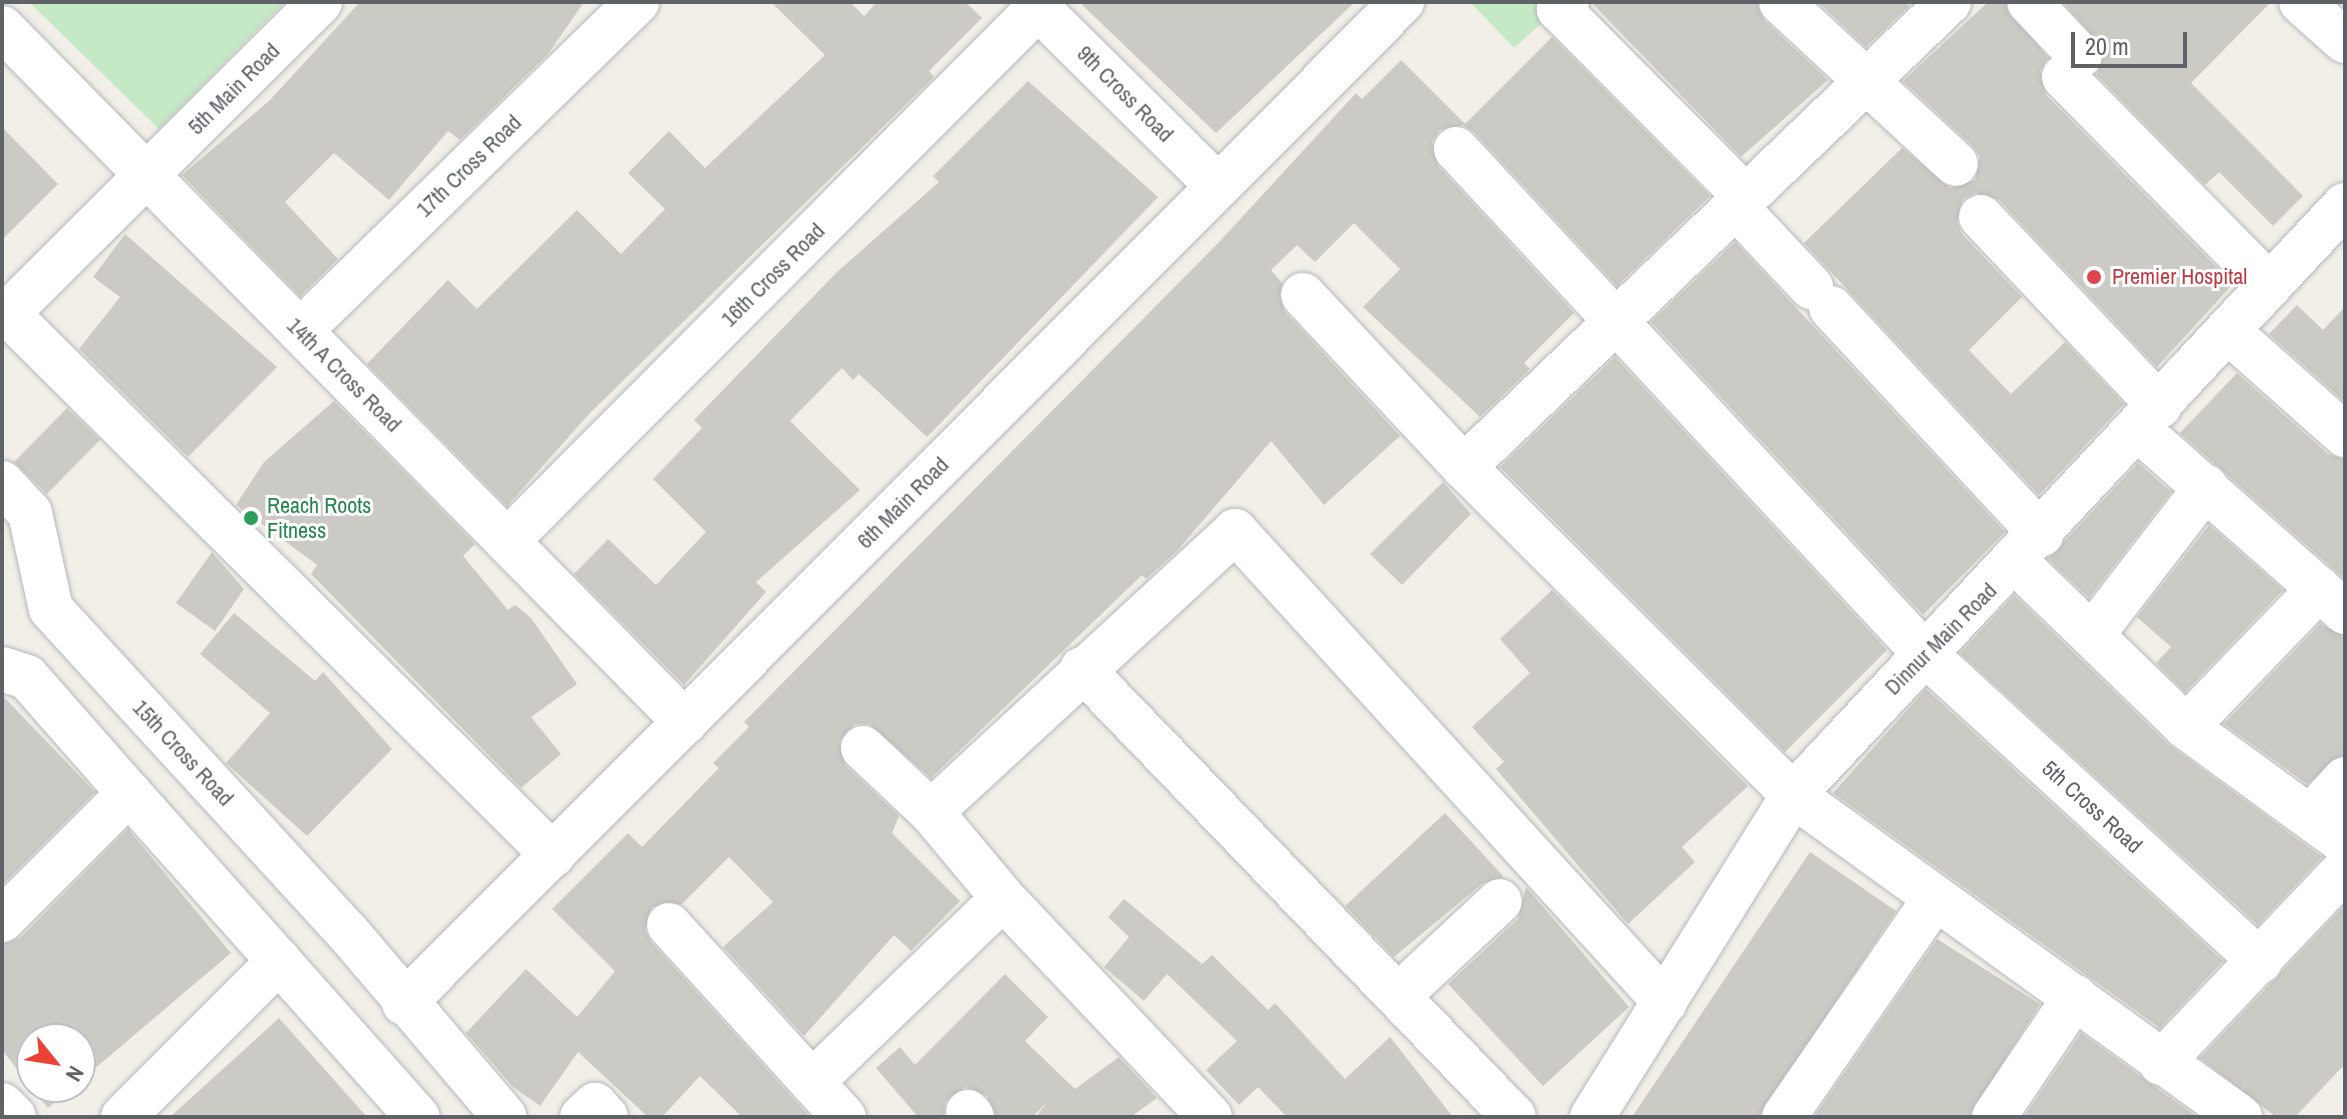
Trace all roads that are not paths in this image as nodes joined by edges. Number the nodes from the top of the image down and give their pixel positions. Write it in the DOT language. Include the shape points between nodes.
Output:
graph roads {
  1 [pos="320,2"];
  2 [pos="637,2"];
  3 [pos="1402,2"];
  4 [pos="1567,2"];
  5 [pos="1781,2"];
  6 [pos="1949,2"];
  7 [pos="2029,2"];
  8 [pos="2301,2"];
  9 [pos="1035,5"];
  10 [pos="2,28"];
  11 [pos="2345,41"];
  12 [pos="1860,82"];
  13 [pos="1456,149"];
  14 [pos="1956,164"];
  15 [pos="147,175"];
  16 [pos="1218,186"];
  17 [pos="1741,202"];
  18 [pos="2343,212"];
  19 [pos="1981,217"];
  20 [pos="2270,286"];
  21 [pos="1303,295"];
  22 [pos="5,317"];
  23 [pos="1617,321"];
  24 [pos="300,331"];
  25 [pos="2230,333"];
  26 [pos="2149,418"];
  27 [pos="2345,435"];
  28 [pos="1464,467"];
  29 [pos="2,483"];
  30 [pos="2206,487"];
  31 [pos="507,541"];
  32 [pos="2029,548"];
  33 [pos="2332,601"];
  34 [pos="2092,635"];
  35 [pos="1924,653"];
  36 [pos="2,669"];
  37 [pos="1082,669"];
  38 [pos="685,722"];
  39 [pos="2186,727"];
  40 [pos="863,748"];
  41 [pos="2345,779"];
  42 [pos="129,793"];
  43 [pos="1793,795"];
  44 [pos="931,812"];
  45 [pos="2312,815"];
  46 [pos="2345,843"];
  47 [pos="553,855"];
  48 [pos="2345,869"];
  49 [pos="1003,898"];
  50 [pos="1935,898"];
  51 [pos="1500,901"];
  52 [pos="2,920"];
  53 [pos="669,925"];
  54 [pos="279,961"];
  55 [pos="2260,961"];
  56 [pos="1398,996"];
  57 [pos="2075,997"];
  58 [pos="1665,1002"];
  59 [pos="405,1003"];
  60 [pos="355,1046"];
  61 [pos="2161,1063"];
  62 [pos="812,1082"];
  63 [pos="2,1105"];
  64 [pos="2219,1112"];
  65 [pos="14,1117"];
  66 [pos="123,1117"];
  67 [pos="418,1117"];
  68 [pos="505,1117"];
  69 [pos="582,1117"];
  70 [pos="606,1117"];
  71 [pos="844,1117"];
  72 [pos="1210,1117"];
  73 [pos="1514,1117"];
  74 [pos="1592,1117"];
  75 [pos="1784,1117"];
  76 [pos="1994,1117"];
  1 -- 15 [label="street, 5th Main Road"];
  2 -- 24 [label="street, 17th Cross Road"];
  3 -- 16 [label="street, 6th Main Road"];
  4 -- 17 [label="street" via="1559,9"];
  5 -- 12 [label="street"];
  6 -- 12 [label="street"];
  7 -- 20 [label="street" via="2072,67"];
  8 -- 11 [label="street"];
  9 -- 16 [label="street, 9th Cross Road"];
  9 -- 31 [label="street, 16th Cross Road"];
  10 -- 15 [label="street, 14th A Cross Road"];
  12 -- 14 [label="street"];
  12 -- 17 [label="street"];
  13 -- 23 [label="street, 5th Cross Road"];
  15 -- 22 [label="street, 5th Main Road"];
  15 -- 24 [label="street, 14th A Cross Road"];
  16 -- 38 [label="street, 6th Main Road"];
  17 -- 23 [label="street"];
  17 -- 32 [label="street"];
  18 -- 20 [label="street, Dinnur Main Road"];
  19 -- 26 [label="street"];
  20 -- 25 [label="street, Dinnur Main Road"];
  21 -- 28 [label="street"];
  22 -- 47 [label="street"];
  23 -- 28 [label="street"];
  23 -- 35 [label="street, 5th Cross Road"];
  24 -- 31 [label="street, 14th A Cross Road"];
  25 -- 26 [label="street, Dinnur Main Road"];
  25 -- 27 [label="street"];
  26 -- 30 [label="street"];
  26 -- 32 [label="street, Dinnur Main Road"];
  28 -- 43 [label="street"];
  29 -- 59 [label="street, 15th Cross Road" via="30,513 51,609"];
  30 -- 33 [label="street"];
  30 -- 34 [label="street"];
  31 -- 38 [label="street, 14th A Cross Road"];
  32 -- 34 [label="street"];
  32 -- 35 [label="street, Dinnur Main Road"];
  33 -- 39 [label="street"];
  34 -- 39 [label="street"];
  35 -- 43 [label="street, Dinnur Main Road"];
  35 -- 55 [label="street, 5th Cross Road"];
  36 -- 42 [label="street" via="27,677"];
  37 -- 44 [label="street"];
  37 -- 56 [label="street"];
  37 -- 58 [label="street" via="1235,531"];
  38 -- 47 [label="street, 6th Main Road"];
  39 -- 45 [label="street"];
  40 -- 44 [label="street"];
  41 -- 45 [label="street"];
  42 -- 52 [label="street"];
  42 -- 54 [label="street"];
  43 -- 50 [label="street"];
  43 -- 58 [label="street, Dinnur Main Road"];
  44 -- 49 [label="street"];
  45 -- 46 [label="street"];
  47 -- 59 [label="street, 6th Main Road"];
  48 -- 55 [label="street"];
  49 -- 62 [label="street"];
  49 -- 72 [label="street"];
  50 -- 57 [label="street"];
  50 -- 75 [label="street"];
  51 -- 56 [label="street"];
  53 -- 62 [label="street"];
  54 -- 60 [label="street"];
  54 -- 66 [label="street"];
  55 -- 61 [label="street"];
  56 -- 73 [label="street" via="1478,1054"];
  57 -- 61 [label="street"];
  57 -- 76 [label="street"];
  58 -- 74 [label="street, Dinnur Main Road"];
  59 -- 60 [label="street, 6th Main Road"];
  59 -- 68 [label="street, 15th Cross Road"];
  60 -- 67 [label="street"];
  61 -- 64 [label="street"];
  62 -- 71 [label="street"];
  63 -- 65 [label="street"];
  69 -- 70 [label="street" via="595,1105"];
}
